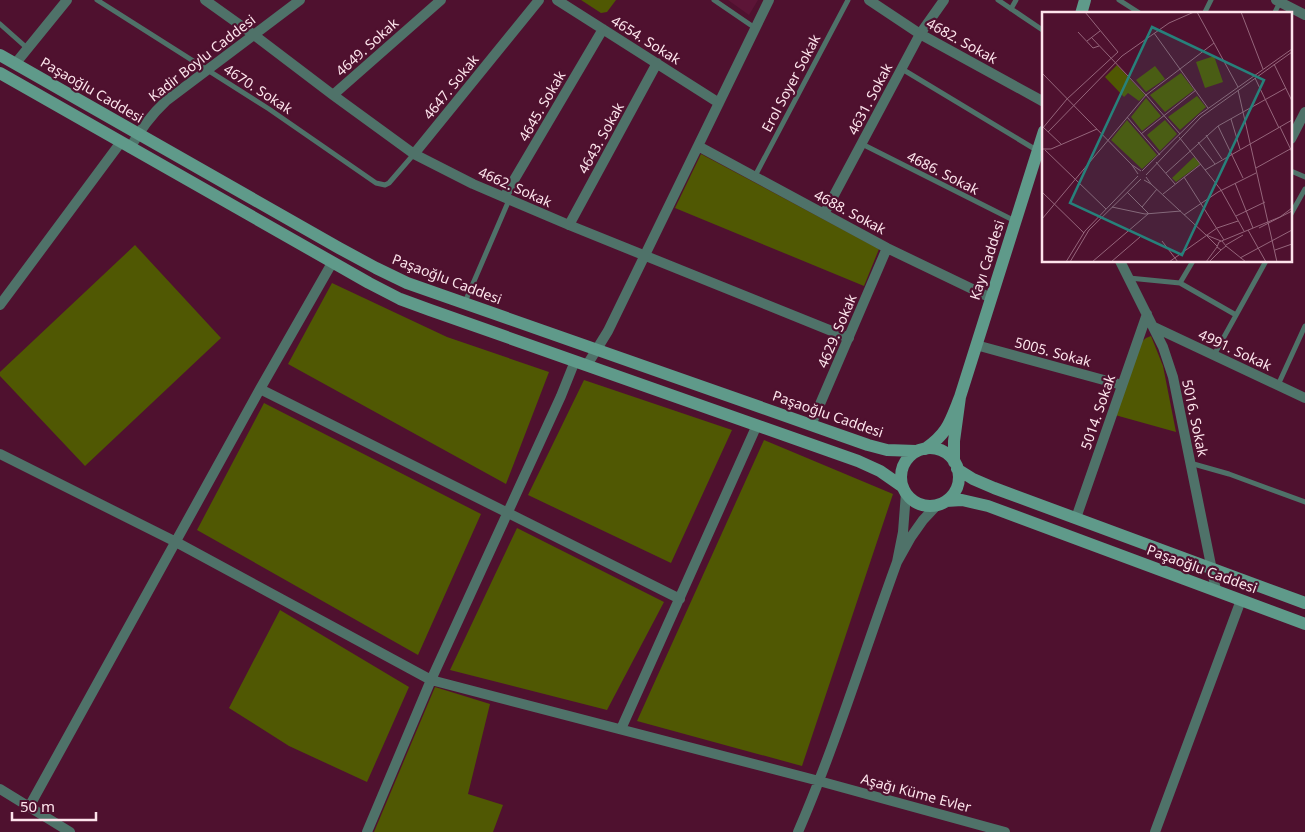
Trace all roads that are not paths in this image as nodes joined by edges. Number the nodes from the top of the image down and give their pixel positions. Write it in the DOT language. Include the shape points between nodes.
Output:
graph roads {
  1 [pos="67,0"];
  2 [pos="97,0"];
  3 [pos="205,0"];
  4 [pos="300,0"];
  5 [pos="441,0"];
  6 [pos="539,0"];
  7 [pos="557,0"];
  8 [pos="714,0"];
  9 [pos="769,0"];
  10 [pos="848,0"];
  11 [pos="870,0"];
  12 [pos="944,0"];
  13 [pos="998,0"];
  14 [pos="1016,0"];
  15 [pos="1119,0"];
  16 [pos="1211,0"];
  17 [pos="1278,1"];
  18 [pos="1011,9"];
  19 [pos="1138,12"];
  20 [pos="1205,12"];
  21 [pos="1305,15"];
  22 [pos="0,24"];
  23 [pos="603,29"];
  24 [pos="755,29"];
  25 [pos="1042,30"];
  26 [pos="920,34"];
  27 [pos="254,35"];
  28 [pos="27,48"];
  29 [pos="0,55"];
  30 [pos="15,64"];
  31 [pos="657,64"];
  32 [pos="901,69"];
  33 [pos="207,70"];
  34 [pos="0,73"];
  35 [pos="334,95"];
  36 [pos="1042,101"];
  37 [pos="719,103"];
  38 [pos="1305,112"];
  39 [pos="138,134"];
  40 [pos="1292,137"];
  41 [pos="1042,140"];
  42 [pos="862,144"];
  43 [pos="126,145"];
  44 [pos="698,146"];
  45 [pos="414,154"];
  46 [pos="1292,172"];
  47 [pos="755,177"];
  48 [pos="1305,178"];
  49 [pos="380,185"];
  50 [pos="1305,188"];
  51 [pos="506,198"];
  52 [pos="1292,212"];
  53 [pos="824,214"];
  54 [pos="1015,221"];
  55 [pos="569,225"];
  56 [pos="887,248"];
  57 [pos="644,256"];
  58 [pos="1121,262"];
  59 [pos="1192,262"];
  60 [pos="1265,262"];
  61 [pos="332,263"];
  62 [pos="1129,278"];
  63 [pos="1180,283"];
  64 [pos="991,298"];
  65 [pos="464,304"];
  66 [pos="0,305"];
  67 [pos="1147,314"];
  68 [pos="1236,315"];
  69 [pos="1305,326"];
  70 [pos="1154,328"];
  71 [pos="848,338"];
  72 [pos="976,345"];
  73 [pos="597,350"];
  74 [pos="1214,356"];
  75 [pos="581,363"];
  76 [pos="1122,385"];
  77 [pos="1278,385"];
  78 [pos="260,388"];
  79 [pos="960,397"];
  80 [pos="1305,398"];
  81 [pos="757,425"];
  82 [pos="811,425"];
  83 [pos="921,450"];
  84 [pos="0,454"];
  85 [pos="1190,463"];
  86 [pos="955,466"];
  87 [pos="905,490"];
  88 [pos="1305,502"];
  89 [pos="942,503"];
  90 [pos="508,513"];
  91 [pos="1076,518"];
  92 [pos="176,542"];
  93 [pos="896,562"];
  94 [pos="1211,568"];
  95 [pos="1216,590"];
  96 [pos="680,599"];
  97 [pos="1241,600"];
  98 [pos="1305,603"];
  99 [pos="1305,624"];
  100 [pos="431,680"];
  101 [pos="621,730"];
  102 [pos="819,782"];
  103 [pos="0,789"];
  104 [pos="29,807"];
  105 [pos="70,832"];
  106 [pos="367,832"];
  107 [pos="798,832"];
  108 [pos="1005,832"];
  109 [pos="1155,832"];
  1 -- 28 [label="street"];
  2 -- 33 [label="lane, 4670. Sokak"];
  3 -- 27 [label="street, 4662. Sokak"];
  4 -- 27 [label="street, Kadir Boylu Caddesi"];
  5 -- 35 [label="street, 4649. Sokak"];
  6 -- 45 [label="street, 4647. Sokak"];
  7 -- 23 [label="street, 4654. Sokak"];
  8 -- 24 [label="lane"];
  9 -- 24 [label="street"];
  10 -- 47 [label="lane, Erol Soyer Sokak"];
  11 -- 26 [label="street, 4682. Sokak"];
  12 -- 26 [label="street, 4631. Sokak"];
  13 -- 18 [label="lane"];
  14 -- 18 [label="lane"];
  15 -- 19 [label="lane"];
  16 -- 20 [label="lane"];
  17 -- 21 [label="street"];
  18 -- 25 [label="lane"];
  22 -- 28 [label="lane"];
  23 -- 31 [label="street, 4654. Sokak"];
  23 -- 51 [label="street, 4645. Sokak"];
  24 -- 37 [label="street"];
  26 -- 32 [label="street, 4631. Sokak"];
  26 -- 36 [label="street, 4682. Sokak"];
  27 -- 33 [label="street, Kadir Boylu Caddesi"];
  27 -- 35 [label="street, 4662. Sokak"];
  28 -- 30 [label="street"];
  29 -- 30 [label="street, Paşaoğlu Caddesi"];
  30 -- 39 [label="street, Paşaoğlu Caddesi"];
  31 -- 37 [label="street, 4654. Sokak"];
  31 -- 55 [label="street, 4643. Sokak"];
  32 -- 41 [label="lane"];
  32 -- 42 [label="street, 4631. Sokak"];
  33 -- 39 [label="street, Kadir Boylu Caddesi" via="153,113"];
  33 -- 49 [label="lane, 4670. Sokak"];
  34 -- 43 [label="street"];
  35 -- 45 [label="street, 4662. Sokak"];
  37 -- 44 [label="street"];
  38 -- 40 [label="street"];
  39 -- 43 [label="street, Kadir Boylu Caddesi"];
  39 -- 65 [label="street, Paşaoğlu Caddesi" via="376,268"];
  41 -- 54 [label="street, Kayı Caddesi"];
  42 -- 53 [label="street, 4631. Sokak"];
  42 -- 54 [label="lane, 4686. Sokak"];
  43 -- 61 [label="street"];
  43 -- 66 [label="street, Kadir Boylu Caddesi"];
  44 -- 47 [label="street, 4688. Sokak"];
  44 -- 57 [label="street"];
  45 -- 49 [label="lane, 4647. Sokak" via="389,183"];
  45 -- 51 [label="street, 4662. Sokak"];
  46 -- 48 [label="lane"];
  47 -- 53 [label="street, 4688. Sokak"];
  50 -- 52 [label="lane"];
  51 -- 55 [label="street, 4662. Sokak"];
  51 -- 65 [label="lane, 4645. Sokak"];
  53 -- 56 [label="street, 4688. Sokak"];
  54 -- 64 [label="street, Kayı Caddesi"];
  55 -- 57 [label="street, 4662. Sokak"];
  56 -- 64 [label="street, 4688. Sokak"];
  56 -- 71 [label="street, 4629. Sokak"];
  57 -- 71 [label="street, 4662. Sokak"];
  57 -- 73 [label="street"];
  58 -- 62 [label="street, 5016. Sokak"];
  59 -- 63 [label="lane"];
  60 -- 68 [label="lane"];
  61 -- 75 [label="street" via="400,299"];
  61 -- 78 [label="street"];
  62 -- 63 [label="lane"];
  62 -- 67 [label="street, 5016. Sokak"];
  63 -- 68 [label="lane"];
  64 -- 72 [label="street, Kayı Caddesi"];
  65 -- 73 [label="street, Paşaoğlu Caddesi"];
  67 -- 70 [label="street, 5016. Sokak"];
  67 -- 76 [label="street, 5014. Sokak"];
  68 -- 74 [label="lane"];
  69 -- 77 [label="lane"];
  70 -- 74 [label="street, 4991. Sokak"];
  70 -- 85 [label="street, 5016. Sokak" via="1173,377"];
  71 -- 82 [label="street, 4629. Sokak"];
  72 -- 76 [label="street, 5005. Sokak"];
  72 -- 79 [label="street, Kayı Caddesi"];
  73 -- 75 [label="street"];
  73 -- 82 [label="street, Paşaoğlu Caddesi"];
  74 -- 77 [label="street, 4991. Sokak"];
  75 -- 81 [label="street"];
  75 -- 90 [label="street" via="561,396"];
  76 -- 91 [label="street, 5014. Sokak"];
  77 -- 80 [label="street, 4991. Sokak"];
  78 -- 90 [label="street"];
  78 -- 92 [label="street"];
  79 -- 83 [label="street, Kayı Caddesi" via="943,434"];
  79 -- 86 [label="street, Kayı Caddesi" via="954,441"];
  81 -- 87 [label="street" via="880,471"];
  81 -- 96 [label="street"];
  82 -- 83 [label="street, Paşaoğlu Caddesi" via="879,448"];
  83 -- 86 [label="street" via="943,452"];
  83 -- 87 [label="street" via="904,464 901,482"];
  84 -- 92 [label="street, Aşağı Küme Evler"];
  85 -- 88 [label="lane"];
  85 -- 94 [label="street, 5016. Sokak"];
  86 -- 89 [label="street" via="958,485"];
  86 -- 91 [label="street, Paşaoğlu Caddesi" via="984,484"];
  87 -- 89 [label="street" via="918,503 928,506"];
  87 -- 93 [label="street" via="903,532"];
  89 -- 93 [label="street" via="923,520"];
  89 -- 95 [label="street, Paşaoğlu Caddesi" via="962,500 988,506"];
  90 -- 96 [label="street"];
  90 -- 100 [label="street"];
  91 -- 94 [label="street, Paşaoğlu Caddesi"];
  92 -- 100 [label="street, Aşağı Küme Evler"];
  92 -- 104 [label="street"];
  93 -- 102 [label="street"];
  94 -- 95 [label="street, 5016. Sokak"];
  94 -- 98 [label="street, Paşaoğlu Caddesi"];
  95 -- 97 [label="street, Paşaoğlu Caddesi"];
  96 -- 101 [label="street"];
  97 -- 99 [label="street, Paşaoğlu Caddesi"];
  97 -- 109 [label="street"];
  100 -- 101 [label="street, Aşağı Küme Evler"];
  100 -- 106 [label="street"];
  101 -- 102 [label="street, Aşağı Küme Evler"];
  102 -- 107 [label="street"];
  102 -- 108 [label="street, Aşağı Küme Evler"];
  103 -- 104 [label="street"];
  104 -- 105 [label="street"];
}
